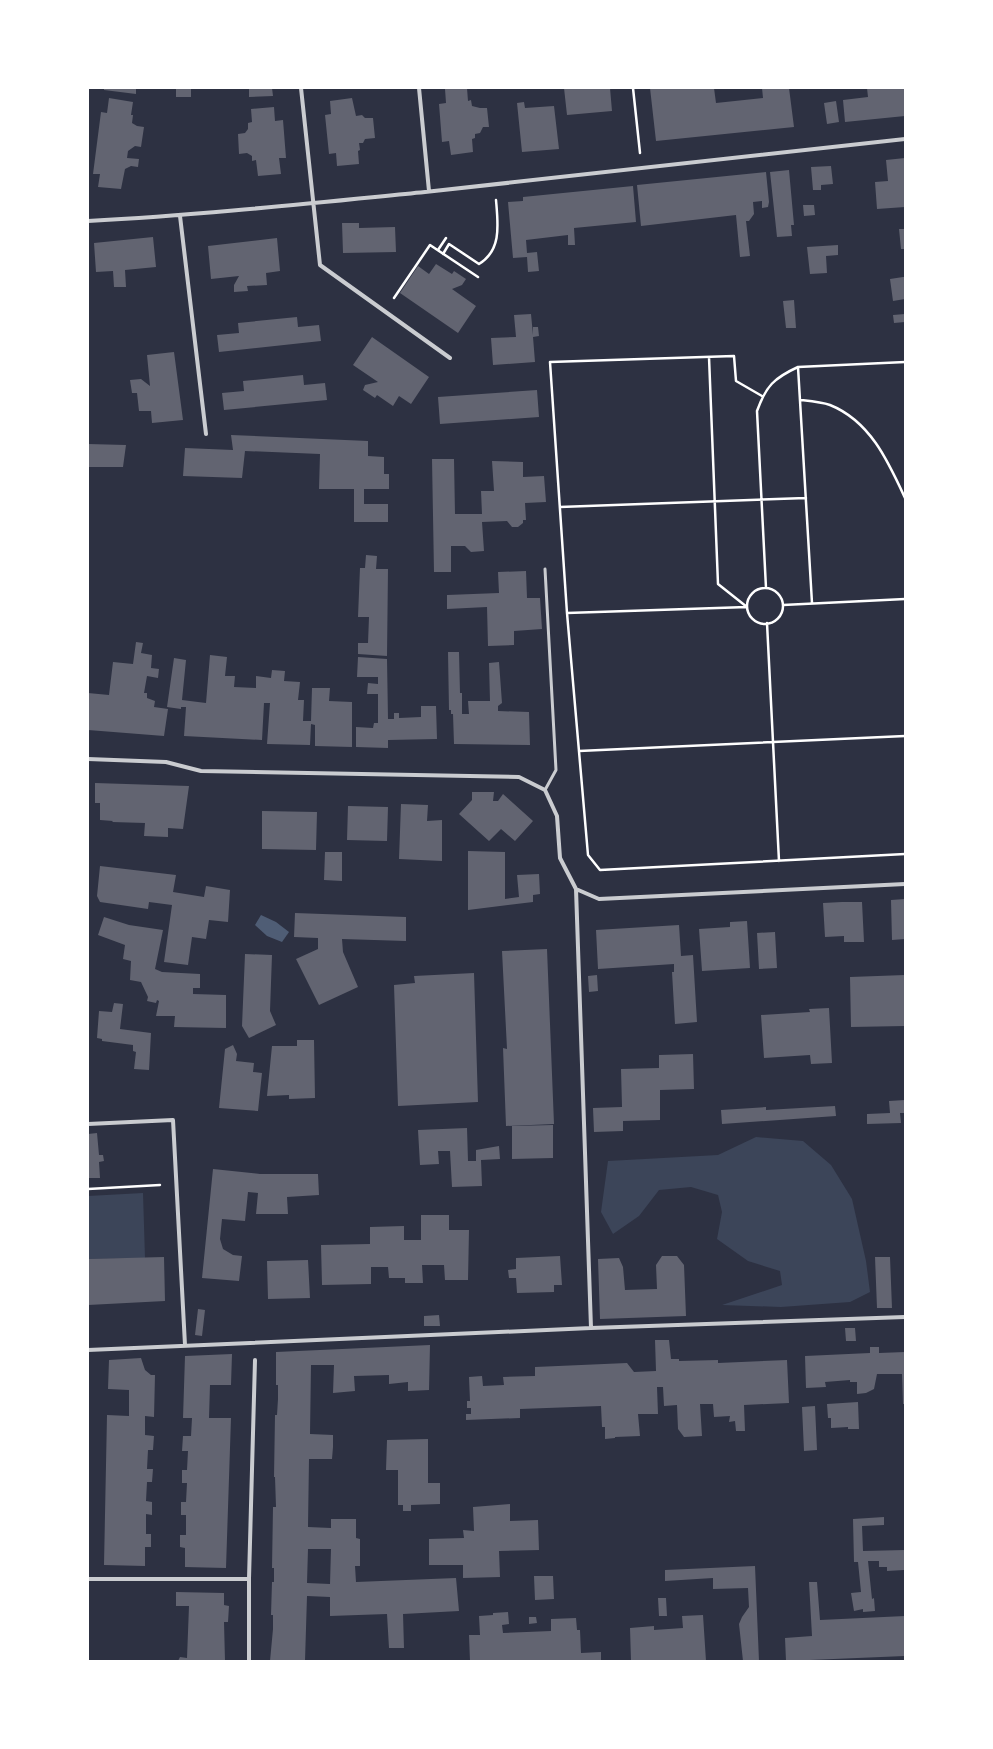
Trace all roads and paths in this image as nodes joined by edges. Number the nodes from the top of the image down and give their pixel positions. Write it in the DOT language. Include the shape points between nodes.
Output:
graph roads {
  1 [pos="301,88"];
  2 [pos="419,88"];
  3 [pos="633,88"];
  4 [pos="905,139"];
  5 [pos="641,169"];
  6 [pos="495,184"];
  7 [pos="428,191"];
  8 [pos="312,203"];
  9 [pos="180,216"];
  10 [pos="88,221"];
  11 [pos="446,238"];
  12 [pos="438,250"];
  13 [pos="443,254"];
  14 [pos="478,277"];
  15 [pos="384,311"];
  16 [pos="709,357"];
  17 [pos="450,358"];
  18 [pos="905,362"];
  19 [pos="798,367"];
  20 [pos="762,396"];
  21 [pos="800,400"];
  22 [pos="206,434"];
  23 [pos="806,498"];
  24 [pos="905,498"];
  25 [pos="715,500"];
  26 [pos="762,500"];
  27 [pos="560,507"];
  28 [pos="545,569"];
  29 [pos="766,588"];
  30 [pos="905,599"];
  31 [pos="812,604"];
  32 [pos="783,605"];
  33 [pos="747,607"];
  34 [pos="567,612"];
  35 [pos="767,623"];
  36 [pos="905,736"];
  37 [pos="773,744"];
  38 [pos="579,751"];
  39 [pos="88,759"];
  40 [pos="545,790"];
  41 [pos="905,854"];
  42 [pos="779,861"];
  43 [pos="905,884"];
  44 [pos="576,889"];
  45 [pos="88,1124"];
  46 [pos="177,1184"];
  47 [pos="88,1189"];
  48 [pos="905,1317"];
  49 [pos="591,1328"];
  50 [pos="185,1345"];
  51 [pos="88,1350"];
  52 [pos="255,1360"];
  53 [pos="88,1579"];
  54 [pos="249,1579"];
  55 [pos="249,1661"];
  1 -- 8 [label="street"];
  2 -- 7 [label="street"];
  3 -- 5 [label="path"];
  4 -- 5 [label="street"];
  5 -- 6 [label="street"];
  6 -- 7 [label="street"];
  6 -- 13 [label="path" via="498,224 495,246 488,257 479,264 449,244"];
  7 -- 8 [label="street"];
  8 -- 9 [label="street"];
  8 -- 15 [label="street" via="320,266"];
  9 -- 10 [label="street"];
  9 -- 22 [label="street"];
  11 -- 12 [label="path"];
  12 -- 13 [label="path"];
  12 -- 15 [label="path" via="430,245"];
  13 -- 14 [label="path"];
  15 -- 17 [label="street"];
  16 -- 20 [label="path" via="734,356 736,381"];
  16 -- 25 [label="path"];
  16 -- 27 [label="path" via="550,362"];
  18 -- 19 [label="path"];
  19 -- 20 [label="path" via="782,374 771,383"];
  19 -- 21 [label="path"];
  20 -- 26 [label="path" via="758,411"];
  21 -- 23 [label="path"];
  21 -- 24 [label="path" via="829,405 856,419 874,439"];
  23 -- 26 [label="path"];
  23 -- 31 [label="path"];
  25 -- 26 [label="path"];
  25 -- 27 [label="path"];
  25 -- 33 [label="path" via="718,584"];
  26 -- 29 [label="path"];
  27 -- 34 [label="path"];
  28 -- 40 [label="lane" via="556,770"];
  29 -- 32 [label="path" via="778,594"];
  29 -- 33 [label="path" via="755,591"];
  30 -- 31 [label="path"];
  31 -- 32 [label="path"];
  32 -- 35 [label="path" via="780,615"];
  33 -- 34 [label="path"];
  33 -- 35 [label="path" via="755,621"];
  34 -- 38 [label="path"];
  35 -- 37 [label="path"];
  36 -- 37 [label="path"];
  37 -- 38 [label="path"];
  37 -- 42 [label="path"];
  38 -- 42 [label="path" via="588,855 600,870"];
  39 -- 40 [label="street" via="166,762 201,771 519,777"];
  40 -- 44 [label="street" via="557,816 560,858"];
  41 -- 42 [label="path"];
  43 -- 44 [label="street" via="599,899"];
  44 -- 49 [label="street"];
  45 -- 46 [label="street" via="174,1120"];
  46 -- 47 [label="path"];
  46 -- 50 [label="street"];
  48 -- 49 [label="street"];
  49 -- 50 [label="street"];
  50 -- 51 [label="street"];
  52 -- 54 [label="street"];
  53 -- 54 [label="street"];
  54 -- 55 [label="street"];
}
